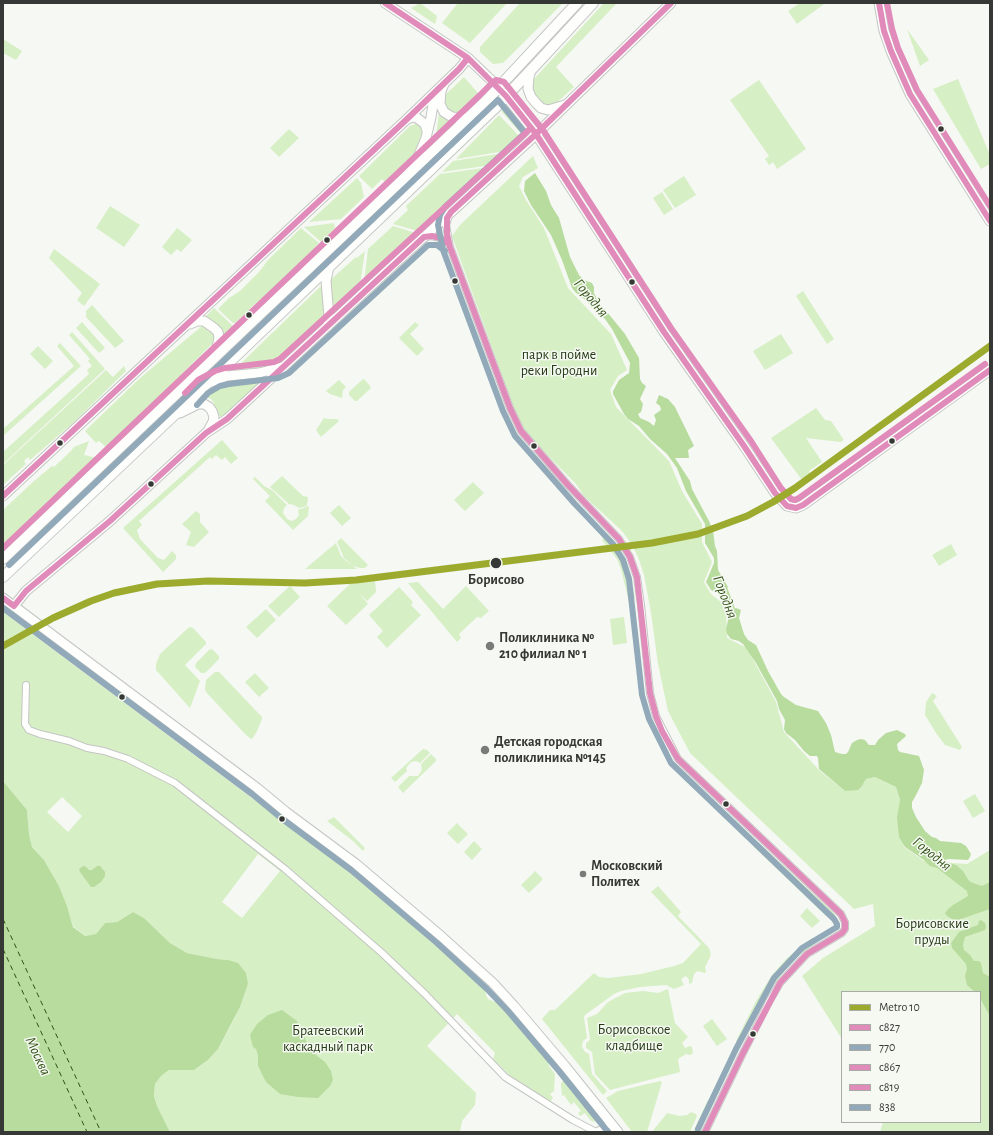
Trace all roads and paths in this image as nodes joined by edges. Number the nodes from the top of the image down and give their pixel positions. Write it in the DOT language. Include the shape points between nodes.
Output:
graph roads {
  1 [pos="385,3"];
  2 [pos="577,3"];
  3 [pos="593,3"];
  4 [pos="671,3"];
  5 [pos="879,3"];
  6 [pos="468,58"];
  7 [pos="531,70"];
  8 [pos="445,82"];
  9 [pos="498,88"];
  10 [pos="435,92"];
  11 [pos="506,96"];
  12 [pos="566,104"];
  13 [pos="468,118"];
  14 [pos="406,120"];
  15 [pos="427,131"];
  16 [pos="536,134"];
  17 [pos="406,176"];
  18 [pos="451,212"];
  19 [pos="990,221"];
  20 [pos="424,237"];
  21 [pos="449,244"];
  22 [pos="329,266"];
  23 [pos="328,326"];
  24 [pos="185,327"];
  25 [pos="215,357"];
  26 [pos="285,366"];
  27 [pos="990,370"];
  28 [pos="203,387"];
  29 [pos="172,418"];
  30 [pos="206,434"];
  31 [pos="3,496"];
  32 [pos="3,559"];
  33 [pos="3,577"];
  34 [pos="3,598"];
  35 [pos="14,606"];
  36 [pos="26,685"];
  37 [pos="610,1123"];
  38 [pos="596,1132"];
  39 [pos="618,1132"];
  40 [pos="705,1132"];
  1 -- 6 [label="main road"];
  2 -- 9 [label="main road"];
  3 -- 7 [label="main road"];
  4 -- 12 [label="main road"];
  5 -- 19 [label="main road" via="884,31 910,94"];
  6 -- 8 [label="main road"];
  6 -- 9 [label="main road"];
  7 -- 11 [label="main road"];
  7 -- 12 [label="main road" via="528,89 531,97 541,108 548,110"];
  8 -- 10 [label="main road"];
  8 -- 13 [label="main road" via="440,100 444,112 452,118"];
  9 -- 11 [label="main road"];
  9 -- 13 [label="main road"];
  10 -- 14 [label="main road"];
  10 -- 15 [label="main road"];
  11 -- 16 [label="main road"];
  11 -- 22 [label="main road"];
  12 -- 16 [label="main road"];
  13 -- 17 [label="main road"];
  14 -- 15 [label="main road" via="418,118 425,124"];
  14 -- 24 [label="main road"];
  15 -- 17 [label="main road" via="419,155"];
  16 -- 18 [label="main road"];
  16 -- 27 [label="main road" via="664,332 775,493 787,506 796,508 802,505"];
  17 -- 25 [label="main road"];
  18 -- 20 [label="main road"];
  18 -- 21 [label="street" via="446,225"];
  20 -- 21 [label="street" via="440,238"];
  20 -- 23 [label="main road"];
  21 -- 40 [label="street" via="510,408 521,431 576,494 620,538 630,557 641,605 650,693 662,731 678,759 840,914 846,925 842,933 807,954 780,983 743,1052"];
  22 -- 23 [label="main road" via="326,286"];
  22 -- 28 [label="main road"];
  23 -- 26 [label="main road"];
  24 -- 25 [label="main road" via="194,321 204,321 214,328 219,338"];
  24 -- 31 [label="main road"];
  25 -- 32 [label="main road"];
  26 -- 28 [label="main road" via="277,370 227,376"];
  26 -- 30 [label="main road" via="227,419"];
  28 -- 29 [label="main road"];
  29 -- 30 [label="main road" via="193,405 204,404 209,407 214,417"];
  29 -- 33 [label="main road"];
  30 -- 35 [label="main road" via="110,521 26,591"];
  34 -- 35 [label="main road"];
  35 -- 37 [label="main road" via="356,864 442,937 493,983 514,1006"];
  36 -- 38 [label="street" via="25,724 28,730 128,759 175,783 285,869 376,948 425,994 505,1077"];
  37 -- 38 [label="street"];
  37 -- 39 [label="main road"];
}
